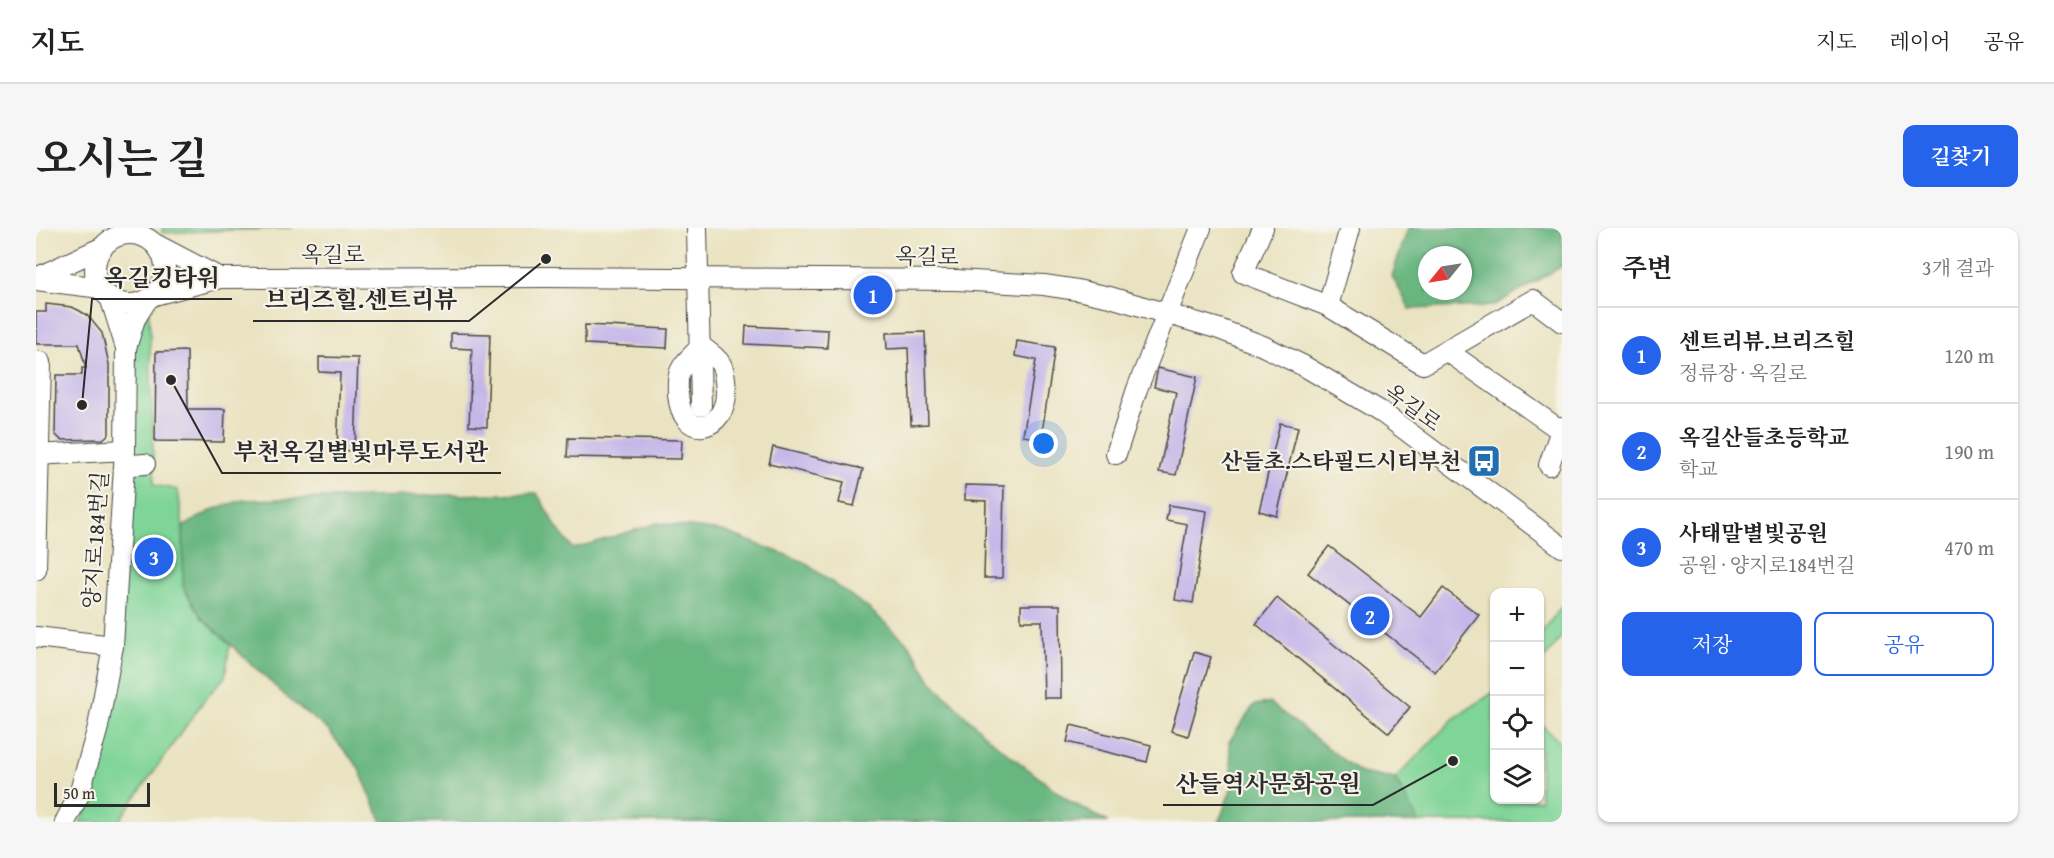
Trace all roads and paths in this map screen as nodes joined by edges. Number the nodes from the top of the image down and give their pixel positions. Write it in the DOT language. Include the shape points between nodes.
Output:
graph roads {
  1 [pos="698,228"];
  2 [pos="1201,228"];
  3 [pos="1263,228"];
  4 [pos="1350,228"];
  5 [pos="150,237"];
  6 [pos="110,238"];
  7 [pos="220,278"];
  8 [pos="699,278"];
  9 [pos="36,279"];
  10 [pos="106,293"];
  11 [pos="150,297"];
  12 [pos="1328,306"];
  13 [pos="1167,313"];
  14 [pos="1562,322"];
  15 [pos="136,339"];
  16 [pos="1447,351"];
  17 [pos="39,362"];
  18 [pos="701,406"];
  19 [pos="1561,429"];
  20 [pos="1116,454"];
  21 [pos="38,455"];
  22 [pos="134,460"];
  23 [pos="1549,465"];
  24 [pos="1561,543"];
  25 [pos="36,570"];
  26 [pos="36,637"];
  27 [pos="119,646"];
  28 [pos="64,822"];
  1 -- 8 [label="street"];
  2 -- 13 [label="street"];
  3 -- 12 [label="street" via="1243,273"];
  4 -- 12 [label="street"];
  5 -- 6 [label="street" via="123,234"];
  5 -- 7 [label="street, 옥길로"];
  5 -- 11 [label="street" via="162,255 165,276"];
  6 -- 9 [label="street"];
  6 -- 10 [label="street" via="96,260 96,274"];
  7 -- 8 [label="street, 옥길로"];
  7 -- 11 [label="street, 옥길로"];
  8 -- 13 [label="street, 옥길로" via="957,280 1044,285"];
  8 -- 18 [label="street"];
  9 -- 10 [label="street"];
  10 -- 11 [label="street" via="128,304"];
  10 -- 15 [label="street"];
  11 -- 15 [label="street" via="135,319"];
  12 -- 16 [label="street" via="1423,364"];
  13 -- 20 [label="street"];
  13 -- 24 [label="street, 옥길로" via="1263,346 1346,390"];
  14 -- 16 [label="street" via="1533,300"];
  15 -- 22 [label="street"];
  16 -- 19 [label="street"];
  17 -- 21 [label="street"];
  19 -- 23 [label="street"];
  21 -- 22 [label="street, 양지로184번길"];
  21 -- 25 [label="street"];
  22 -- 27 [label="street, 양지로184번길"];
  26 -- 27 [label="street"];
  27 -- 28 [label="street, 양지로184번길" via="79,795"];
}
